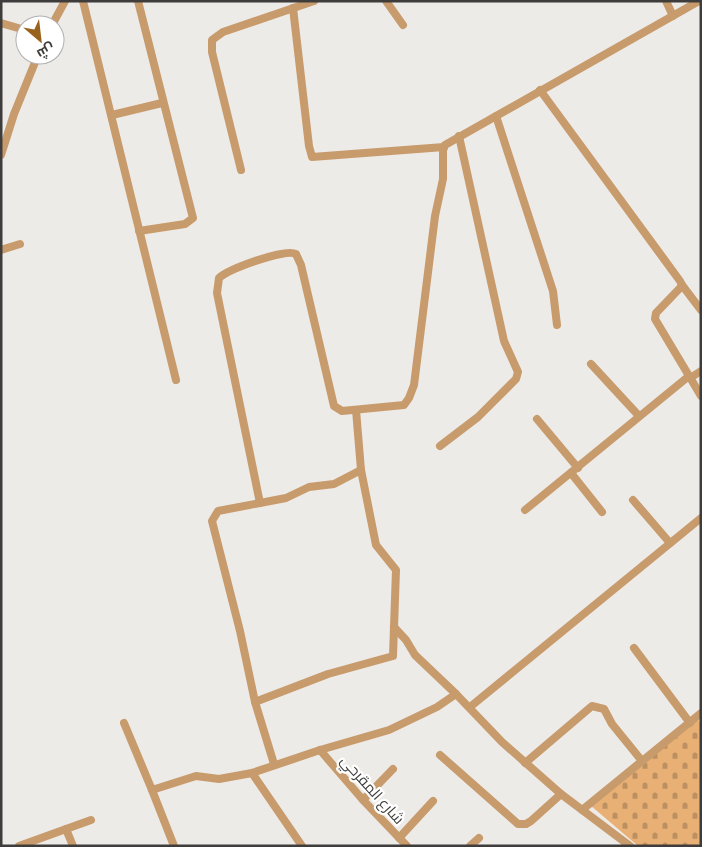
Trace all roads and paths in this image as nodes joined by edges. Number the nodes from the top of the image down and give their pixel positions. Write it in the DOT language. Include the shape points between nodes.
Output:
graph roads {
  1 [pos="65,1"];
  2 [pos="83,1"];
  3 [pos="138,1"];
  4 [pos="314,1"];
  5 [pos="386,1"];
  6 [pos="666,1"];
  7 [pos="699,1"];
  8 [pos="293,8"];
  9 [pos="57,15"];
  10 [pos="673,16"];
  11 [pos="1,23"];
  12 [pos="403,25"];
  13 [pos="15,27"];
  14 [pos="34,65"];
  15 [pos="540,90"];
  16 [pos="162,103"];
  17 [pos="112,115"];
  18 [pos="496,116"];
  19 [pos="459,136"];
  20 [pos="444,147"];
  21 [pos="1,155"];
  22 [pos="241,170"];
  23 [pos="139,231"];
  24 [pos="20,244"];
  25 [pos="1,250"];
  26 [pos="682,285"];
  27 [pos="701,310"];
  28 [pos="557,325"];
  29 [pos="591,364"];
  30 [pos="701,370"];
  31 [pos="690,377"];
  32 [pos="176,380"];
  33 [pos="701,396"];
  34 [pos="356,410"];
  35 [pos="639,416"];
  36 [pos="537,419"];
  37 [pos="440,446"];
  38 [pos="578,468"];
  39 [pos="361,470"];
  40 [pos="571,473"];
  41 [pos="633,500"];
  42 [pos="260,503"];
  43 [pos="525,510"];
  44 [pos="602,512"];
  45 [pos="701,518"];
  46 [pos="670,543"];
  47 [pos="394,627"];
  48 [pos="634,648"];
  49 [pos="456,694"];
  50 [pos="255,702"];
  51 [pos="470,707"];
  52 [pos="700,716"];
  53 [pos="690,722"];
  54 [pos="124,723"];
  55 [pos="320,750"];
  56 [pos="440,755"];
  57 [pos="642,761"];
  58 [pos="525,763"];
  59 [pos="274,764"];
  60 [pos="393,769"];
  61 [pos="252,773"];
  62 [pos="152,790"];
  63 [pos="561,794"];
  64 [pos="363,800"];
  65 [pos="433,802"];
  66 [pos="582,810"];
  67 [pos="91,820"];
  68 [pos="66,829"];
  69 [pos="399,838"];
  70 [pos="479,838"];
  71 [pos="19,846"];
  72 [pos="73,846"];
  73 [pos="174,846"];
  74 [pos="302,846"];
  75 [pos="407,846"];
  76 [pos="470,846"];
  77 [pos="630,846"];
  1 -- 9 [label="street"];
  2 -- 17 [label="street"];
  3 -- 16 [label="street"];
  4 -- 8 [label="street"];
  5 -- 12 [label="street"];
  6 -- 10 [label="street"];
  7 -- 10 [label="street"];
  8 -- 20 [label="street" via="312,157"];
  8 -- 22 [label="street" via="223,32 212,40 212,52"];
  10 -- 15 [label="street"];
  11 -- 13 [label="street"];
  14 -- 21 [label="street"];
  15 -- 18 [label="street"];
  15 -- 26 [label="street"];
  16 -- 17 [label="street"];
  16 -- 23 [label="street" via="193,218 185,224"];
  17 -- 23 [label="street"];
  18 -- 19 [label="street"];
  18 -- 28 [label="street" via="553,291"];
  19 -- 20 [label="street"];
  19 -- 37 [label="street" via="504,341 518,372 516,379 478,417"];
  20 -- 34 [label="street" via="443,179 411,394 400,406"];
  23 -- 32 [label="street"];
  24 -- 25 [label="street"];
  26 -- 27 [label="street"];
  26 -- 31 [label="street" via="654,316"];
  29 -- 35 [label="street"];
  30 -- 31 [label="street"];
  31 -- 33 [label="street"];
  31 -- 35 [label="street"];
  34 -- 39 [label="street"];
  34 -- 42 [label="street" via="339,411 332,399 296,254 289,252 268,258 219,278 217,293"];
  35 -- 38 [label="street"];
  36 -- 38 [label="street"];
  38 -- 40 [label="street"];
  39 -- 42 [label="street" via="334,484"];
  39 -- 47 [label="street" via="376,545 396,570"];
  40 -- 43 [label="street"];
  40 -- 44 [label="street"];
  41 -- 46 [label="street"];
  42 -- 50 [label="street" via="218,511 212,521"];
  45 -- 46 [label="street"];
  46 -- 51 [label="street"];
  47 -- 49 [label="street" via="415,655"];
  47 -- 50 [label="street" via="393,656 328,674"];
  48 -- 53 [label="street"];
  49 -- 51 [label="street"];
  49 -- 55 [label="street" via="408,722"];
  50 -- 59 [label="street"];
  51 -- 58 [label="street"];
  52 -- 53 [label="street"];
  53 -- 57 [label="street"];
  54 -- 62 [label="street"];
  55 -- 59 [label="street"];
  55 -- 64 [label="street, شارع المقرحي"];
  56 -- 63 [label="street" via="518,824 526,824"];
  57 -- 58 [label="street" via="604,709 592,706"];
  57 -- 66 [label="street"];
  58 -- 63 [label="street"];
  59 -- 61 [label="street"];
  60 -- 64 [label="street"];
  61 -- 62 [label="street" via="219,779 196,776"];
  61 -- 74 [label="street"];
  62 -- 73 [label="street"];
  63 -- 66 [label="street"];
  64 -- 69 [label="street, شارع المقرحي"];
  65 -- 69 [label="street"];
  66 -- 77 [label="street"];
  67 -- 68 [label="street"];
  68 -- 71 [label="street"];
  68 -- 72 [label="street"];
  69 -- 75 [label="street, شارع المقرحي"];
  70 -- 76 [label="street"];
}
